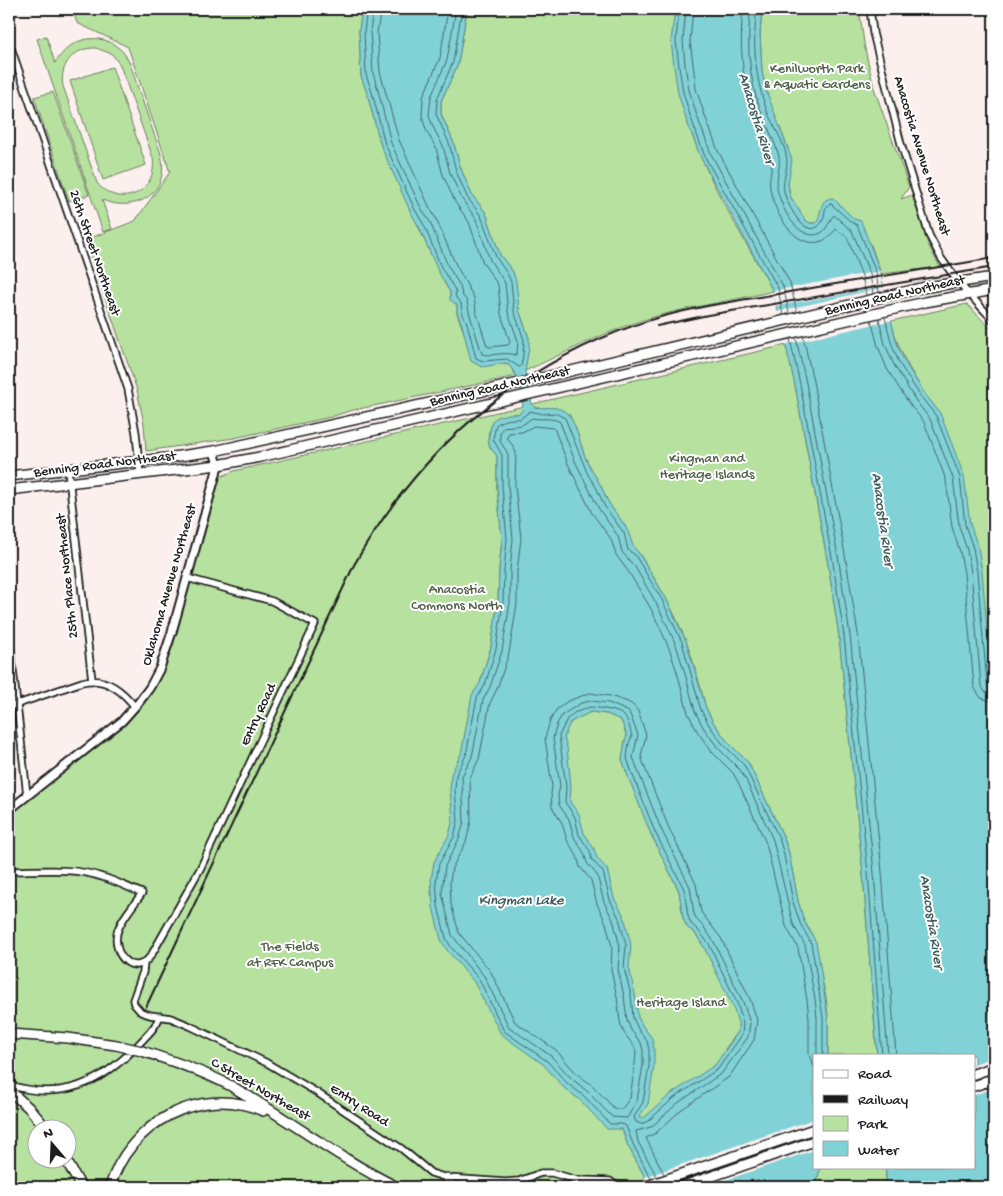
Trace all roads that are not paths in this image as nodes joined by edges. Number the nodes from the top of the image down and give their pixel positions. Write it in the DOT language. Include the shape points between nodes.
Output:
graph roads {
  1 [pos="870,9"];
  2 [pos="9,42"];
  3 [pos="994,277"];
  4 [pos="958,282"];
  5 [pos="994,290"];
  6 [pos="968,294"];
  7 [pos="994,322"];
  8 [pos="214,451"];
  9 [pos="139,461"];
  10 [pos="218,466"];
  11 [pos="68,469"];
  12 [pos="140,475"];
  13 [pos="9,476"];
  14 [pos="70,484"];
  15 [pos="9,490"];
  16 [pos="187,578"];
  17 [pos="9,633"];
  18 [pos="92,680"];
  19 [pos="17,705"];
  20 [pos="135,707"];
  21 [pos="9,708"];
  22 [pos="28,795"];
  23 [pos="9,810"];
  24 [pos="9,871"];
  25 [pos="144,963"];
  26 [pos="160,1016"];
  27 [pos="9,1034"];
  28 [pos="994,1067"];
  29 [pos="976,1073"];
  30 [pos="991,1080"];
  31 [pos="9,1085"];
  32 [pos="976,1085"];
  33 [pos="9,1090"];
  34 [pos="266,1110"];
  35 [pos="38,1118"];
  36 [pos="813,1129"];
  37 [pos="813,1141"];
  38 [pos="353,1162"];
  39 [pos="71,1168"];
  40 [pos="447,1178"];
  41 [pos="81,1187"];
  42 [pos="110,1187"];
  43 [pos="384,1187"];
  44 [pos="397,1187"];
  45 [pos="451,1187"];
  46 [pos="618,1187"];
  47 [pos="644,1187"];
  48 [pos="681,1187"];
  1 -- 4 [label="street, Anacostia Avenue Northeast" via="901,144 929,235"];
  2 -- 9 [label="street, 26th Street Northeast" via="124,376"];
  3 -- 4 [label="main road, Benning Road Northeast"];
  4 -- 6 [label="street, Anacostia Avenue Northeast"];
  4 -- 8 [label="main road, Benning Road Northeast"];
  5 -- 6 [label="main road, Benning Road Northeast"];
  6 -- 7 [label="street, Anacostia Avenue Northeast"];
  6 -- 10 [label="main road, Benning Road Northeast"];
  8 -- 9 [label="main road, Benning Road Northeast"];
  8 -- 10 [label="street"];
  9 -- 11 [label="main road, Benning Road Northeast"];
  9 -- 12 [label="street, 26th Street Northeast"];
  10 -- 12 [label="main road, Benning Road Northeast"];
  10 -- 16 [label="street, Oklahoma Avenue Northeast"];
  11 -- 13 [label="main road, Benning Road Northeast"];
  11 -- 14 [label="street, 25th Place Northeast"];
  12 -- 14 [label="main road, Benning Road Northeast"];
  14 -- 15 [label="main road, Benning Road Northeast"];
  14 -- 18 [label="street, 25th Place Northeast"];
  16 -- 20 [label="street, Oklahoma Avenue Northeast" via="160,668"];
  16 -- 25 [label="street, Entry Road" via="272,601 315,624 200,869"];
  17 -- 19 [label="street"];
  18 -- 19 [label="street"];
  18 -- 20 [label="street" via="114,686"];
  19 -- 21 [label="street"];
  19 -- 22 [label="street"];
  20 -- 22 [label="street, Oklahoma Avenue Northeast" via="114,728"];
  22 -- 23 [label="street, Oklahoma Avenue Northeast"];
  24 -- 25 [label="street" via="101,876 142,893 119,928 116,941 125,962"];
  25 -- 26 [label="street, Entry Road" via="134,1004 141,1012"];
  26 -- 31 [label="street" via="158,1023 122,1062 102,1076 56,1091 25,1090"];
  26 -- 40 [label="street, Entry Road" via="198,1029 257,1058 316,1092 402,1149 431,1173"];
  27 -- 34 [label="main road, C Street Northeast, bridge" via="62,1037 142,1051 231,1086"];
  28 -- 29 [label="main road"];
  30 -- 32 [label="main road"];
  33 -- 35 [label="main road"];
  34 -- 38 [label="main road, C Street Northeast"];
  34 -- 42 [label="main road" via="224,1102 202,1104 168,1116 148,1128 122,1157"];
  36 -- 47 [label="main road"];
  37 -- 48 [label="main road"];
  38 -- 43 [label="main road"];
  38 -- 44 [label="main road, C Street Northeast"];
  39 -- 41 [label="main road"];
  40 -- 45 [label="main road"];
  40 -- 46 [label="street, Entry Road" via="505,1182 552,1173 576,1180 610,1181"];
}
